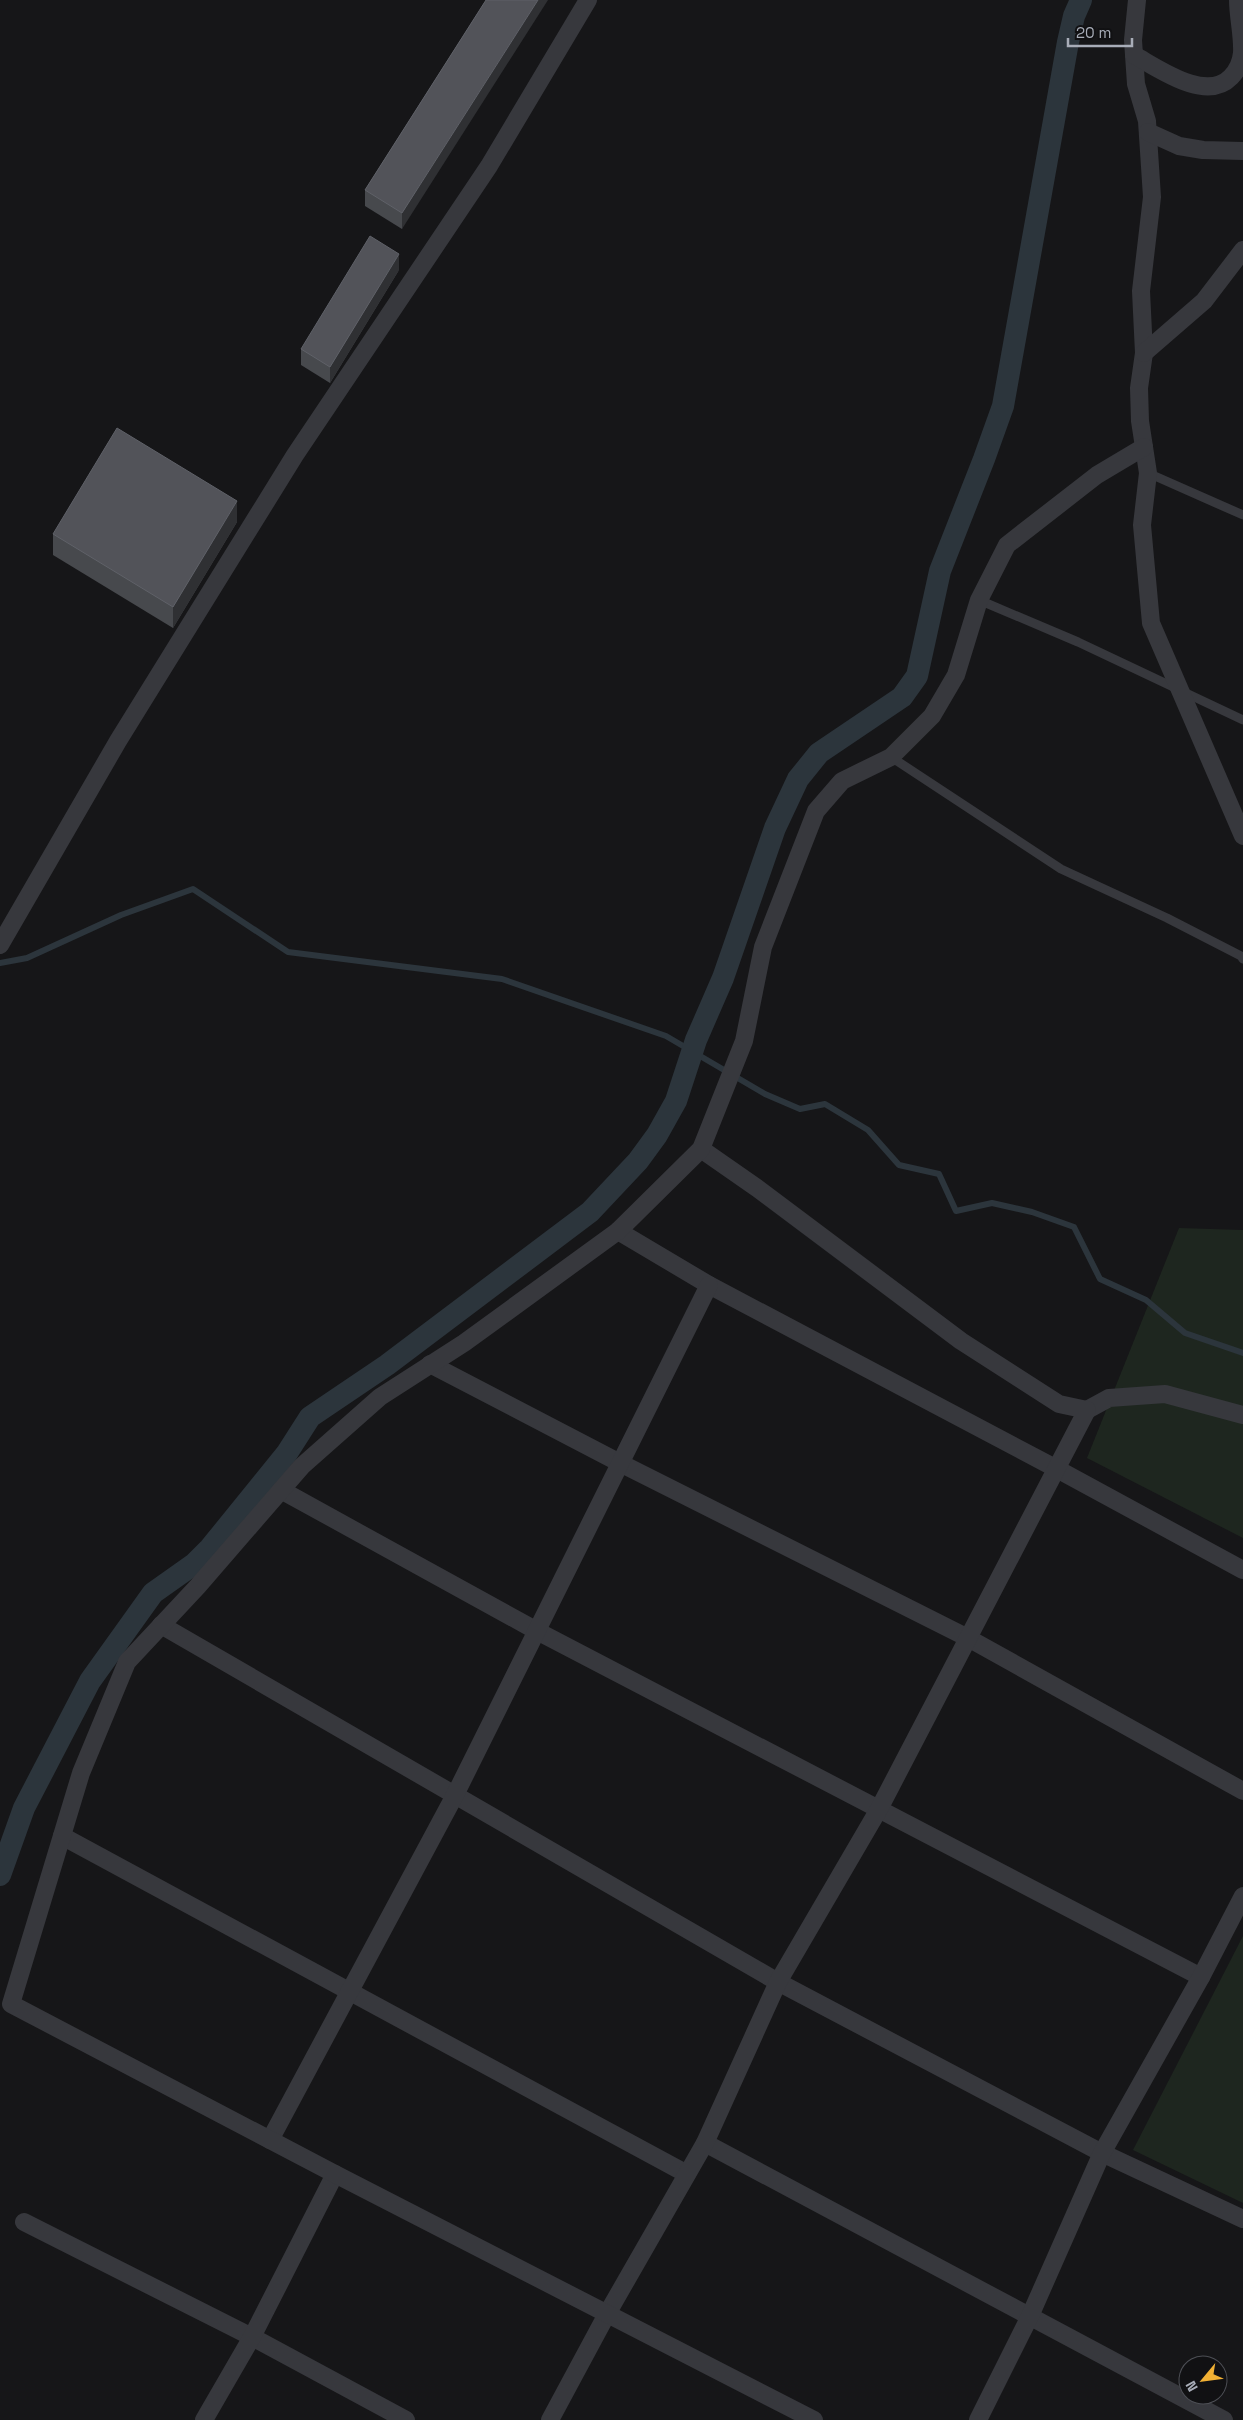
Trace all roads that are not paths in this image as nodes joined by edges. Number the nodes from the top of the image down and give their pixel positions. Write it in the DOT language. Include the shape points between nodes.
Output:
graph roads {
  1 [pos="588,0"];
  2 [pos="1137,0"];
  3 [pos="1238,0"];
  4 [pos="1134,55"];
  5 [pos="1148,132"];
  6 [pos="1243,151"];
  7 [pos="1243,250"];
  8 [pos="1144,354"];
  9 [pos="1144,447"];
  10 [pos="1148,473"];
  11 [pos="1243,515"];
  12 [pos="979,600"];
  13 [pos="1180,690"];
  14 [pos="1243,720"];
  15 [pos="891,757"];
  16 [pos="1243,836"];
  17 [pos="0,945"];
  18 [pos="1243,959"];
  19 [pos="701,1149"];
  20 [pos="618,1231"];
  21 [pos="709,1285"];
  22 [pos="430,1364"];
  23 [pos="1087,1410"];
  24 [pos="1243,1415"];
  25 [pos="620,1463"];
  26 [pos="1057,1469"];
  27 [pos="281,1490"];
  28 [pos="1243,1570"];
  29 [pos="161,1625"];
  30 [pos="537,1631"];
  31 [pos="968,1638"];
  32 [pos="1243,1791"];
  33 [pos="456,1795"];
  34 [pos="879,1810"];
  35 [pos="62,1836"];
  36 [pos="1243,1896"];
  37 [pos="1201,1977"];
  38 [pos="778,1982"];
  39 [pos="350,1991"];
  40 [pos="270,2140"];
  41 [pos="705,2142"];
  42 [pos="1102,2153"];
  43 [pos="335,2174"];
  44 [pos="687,2174"];
  45 [pos="1243,2220"];
  46 [pos="24,2222"];
  47 [pos="607,2314"];
  48 [pos="1030,2316"];
  49 [pos="252,2336"];
  50 [pos="204,2420"];
  51 [pos="406,2420"];
  52 [pos="550,2420"];
  53 [pos="814,2420"];
  54 [pos="978,2420"];
  55 [pos="1224,2420"];
  1 -- 17 [label="street" via="489,166 295,455 118,741"];
  2 -- 4 [label="street"];
  3 -- 4 [label="street" via="1242,53 1237,70 1225,83 1202,87"];
  4 -- 5 [label="street" via="1136,84"];
  5 -- 6 [label="street" via="1180,146"];
  5 -- 8 [label="street" via="1152,197 1141,291"];
  7 -- 8 [label="street" via="1204,301"];
  8 -- 9 [label="street" via="1139,388"];
  9 -- 10 [label="street"];
  9 -- 12 [label="street" via="1096,475 1007,545"];
  10 -- 11 [label="lane"];
  10 -- 13 [label="street" via="1142,525 1151,623"];
  12 -- 13 [label="lane"];
  12 -- 15 [label="street" via="956,675 932,716"];
  13 -- 14 [label="lane"];
  13 -- 16 [label="street"];
  15 -- 18 [label="lane" via="1061,869 1167,918"];
  15 -- 19 [label="street" via="842,780 816,811 763,947 744,1041"];
  19 -- 20 [label="street"];
  19 -- 23 [label="street" via="961,1341 1059,1404"];
  20 -- 21 [label="street"];
  20 -- 22 [label="street"];
  21 -- 25 [label="street"];
  21 -- 26 [label="street"];
  22 -- 25 [label="street"];
  22 -- 27 [label="street" via="380,1397 302,1466"];
  23 -- 24 [label="street" via="1110,1398 1165,1394"];
  23 -- 26 [label="street"];
  25 -- 30 [label="street"];
  25 -- 31 [label="street"];
  26 -- 28 [label="street"];
  26 -- 31 [label="street"];
  27 -- 29 [label="street"];
  27 -- 30 [label="street"];
  29 -- 33 [label="street"];
  29 -- 35 [label="street" via="127,1662 81,1773"];
  30 -- 33 [label="street"];
  30 -- 34 [label="street"];
  31 -- 32 [label="street"];
  31 -- 34 [label="street"];
  33 -- 38 [label="street"];
  33 -- 39 [label="street"];
  34 -- 37 [label="street"];
  34 -- 38 [label="street"];
  35 -- 39 [label="street"];
  35 -- 40 [label="street" via="11,2004"];
  36 -- 37 [label="street"];
  37 -- 42 [label="street"];
  38 -- 41 [label="street"];
  38 -- 42 [label="street"];
  39 -- 40 [label="street"];
  39 -- 44 [label="street"];
  40 -- 43 [label="street"];
  41 -- 44 [label="street"];
  41 -- 48 [label="street"];
  42 -- 45 [label="street"];
  42 -- 48 [label="street"];
  43 -- 47 [label="street"];
  43 -- 49 [label="street"];
  44 -- 47 [label="street"];
  46 -- 49 [label="street"];
  47 -- 52 [label="street"];
  47 -- 53 [label="street"];
  48 -- 54 [label="street"];
  48 -- 55 [label="street"];
  49 -- 50 [label="street"];
  49 -- 51 [label="street"];
}
